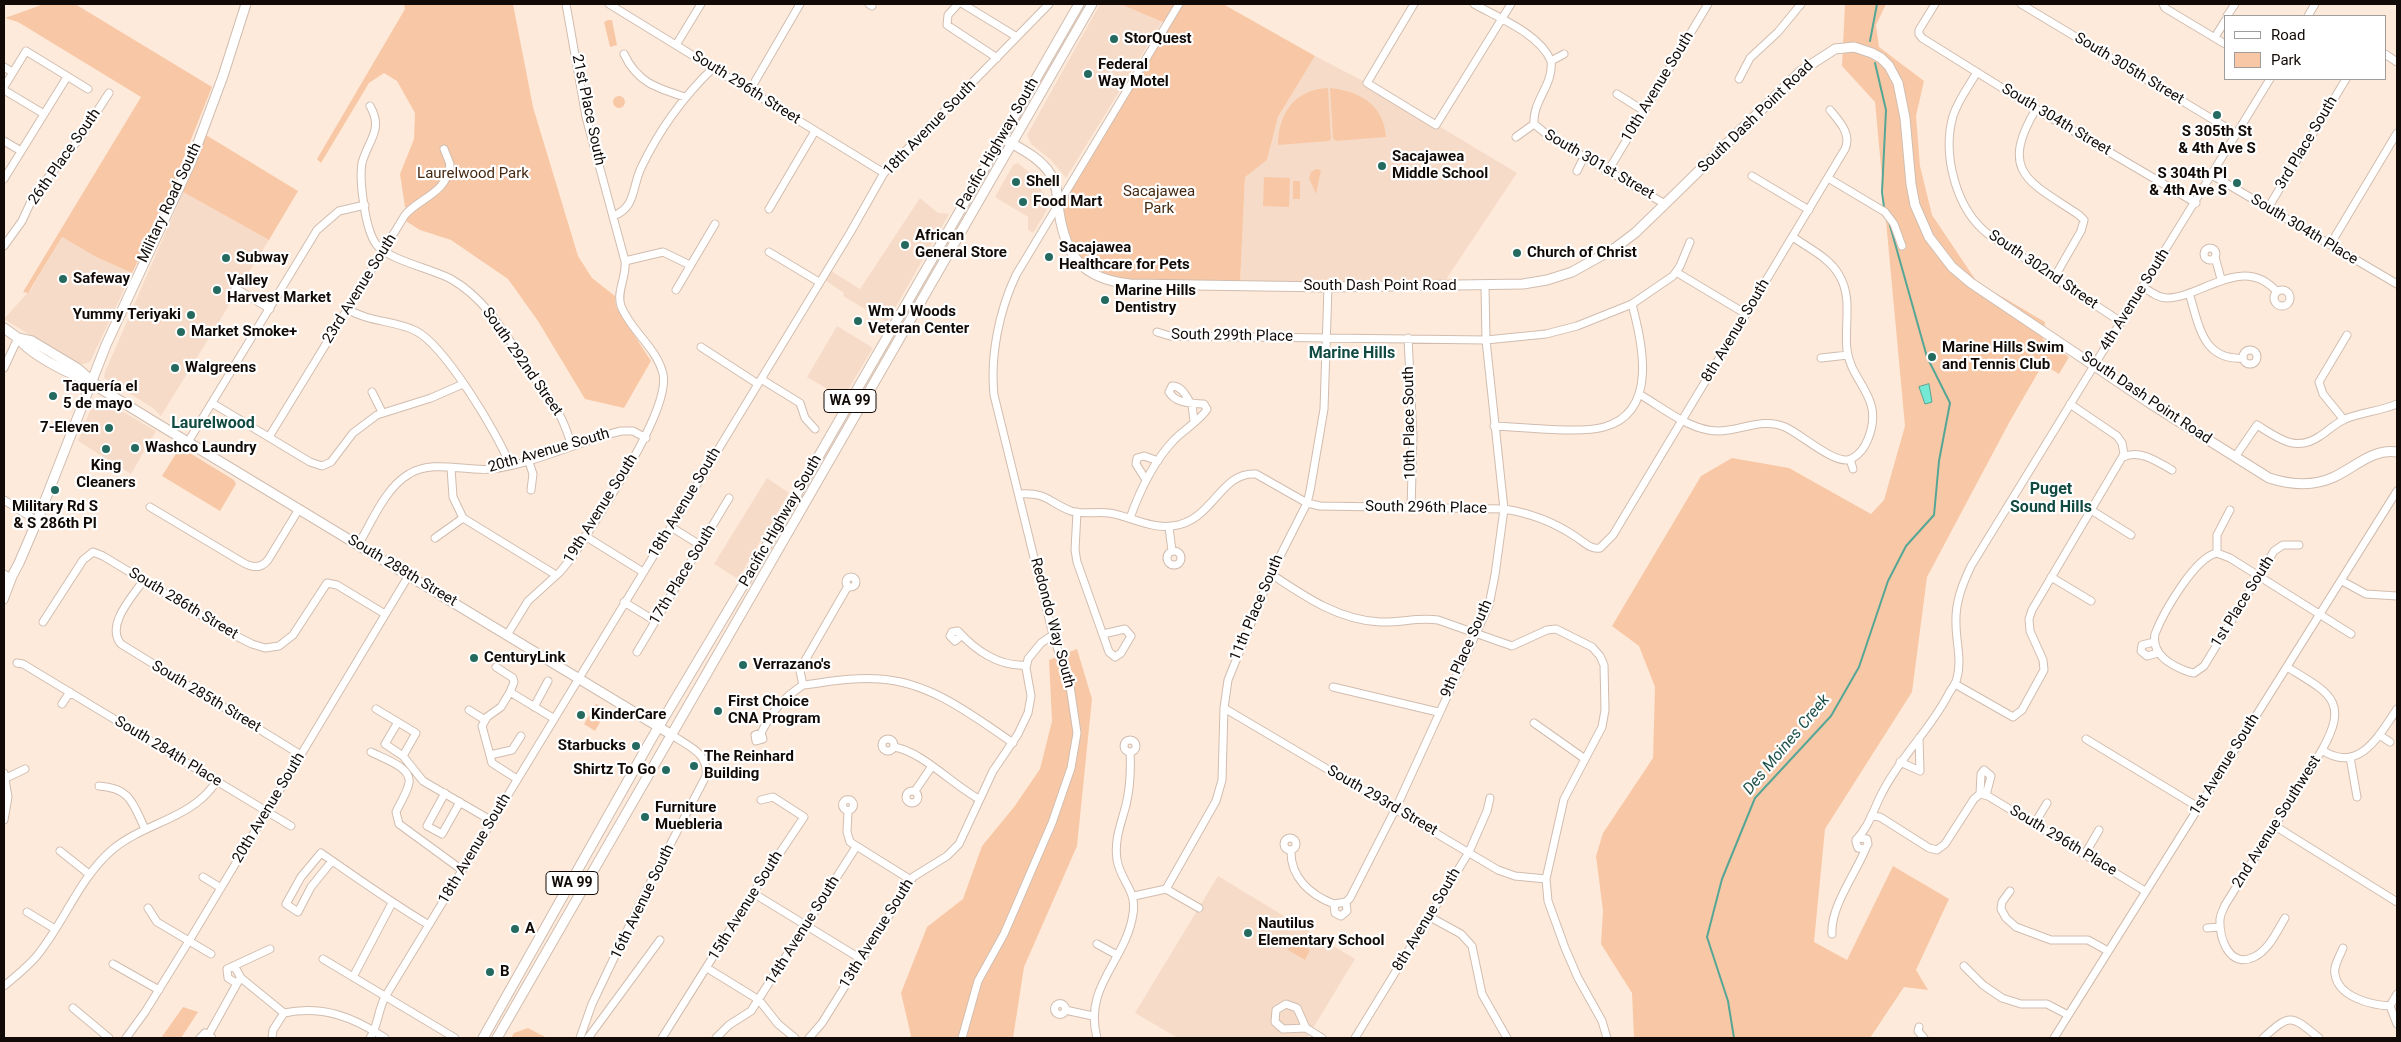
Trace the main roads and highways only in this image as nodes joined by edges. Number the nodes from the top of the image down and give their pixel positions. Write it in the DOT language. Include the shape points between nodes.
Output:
graph roads {
  1 [pos="246,4"];
  2 [pos="1079,4"];
  3 [pos="1085,4"];
  4 [pos="1092,4"];
  5 [pos="1076,32"];
  6 [pos="1002,138"];
  7 [pos="1012,144"];
  8 [pos="4,328"];
  9 [pos="878,354"];
  10 [pos="91,381"];
  11 [pos="849,426"];
  12 [pos="832,432"];
  13 [pos="2392,451"];
  14 [pos="806,500"];
  15 [pos="8,576"];
  16 [pos="4,591"];
  17 [pos="659,727"];
  18 [pos="672,735"];
  19 [pos="483,1038"];
  20 [pos="497,1038"];
  1 -- 10 [label="main road, Military Road South" via="191,162"];
  2 -- 6 [label="main road, Pacific Highway South / WA 99"];
  3 -- 5 [label="main road"];
  4 -- 5 [label="main road, Pacific Highway South / WA 99"];
  5 -- 7 [label="main road, Pacific Highway South / WA 99"];
  6 -- 7 [label="main road, South Dash Point Road"];
  6 -- 9 [label="main road, Pacific Highway South / WA 99"];
  7 -- 11 [label="main road, Pacific Highway South / WA 99"];
  7 -- 13 [label="main road, South Dash Point Road" via="1035,158 1054,182 1063,231 1072,254 1086,269 1108,280 1145,285 1328,287 1485,286 1539,281 1572,272 1615,248 1635,233 1801,71 1835,48 1854,46 1881,58 1898,83 1914,199 1924,228 1939,252 1966,280 2151,404 2270,478 2310,484 2332,478 2368,457"];
  8 -- 10 [label="main road, South 288th Street" via="77,368"];
  9 -- 11 [label="main road" via="865,387 846,420"];
  9 -- 12 [label="main road, Pacific Highway South / WA 99"];
  10 -- 15 [label="main road, Military Road South" via="37,521"];
  10 -- 17 [label="main road, South 288th Street"];
  11 -- 14 [label="main road, Pacific Highway South / WA 99"];
  12 -- 14 [label="main road" via="836,434 835,439 817,471"];
  12 -- 17 [label="main road, Pacific Highway South / WA 99"];
  14 -- 18 [label="main road, Pacific Highway South / WA 99"];
  15 -- 16 [label="main road, Military Road South"];
  17 -- 18 [label="main road, South 288th Street"];
  17 -- 19 [label="main road, Pacific Highway South / WA 99"];
  18 -- 20 [label="main road, Pacific Highway South / WA 99"];
}
